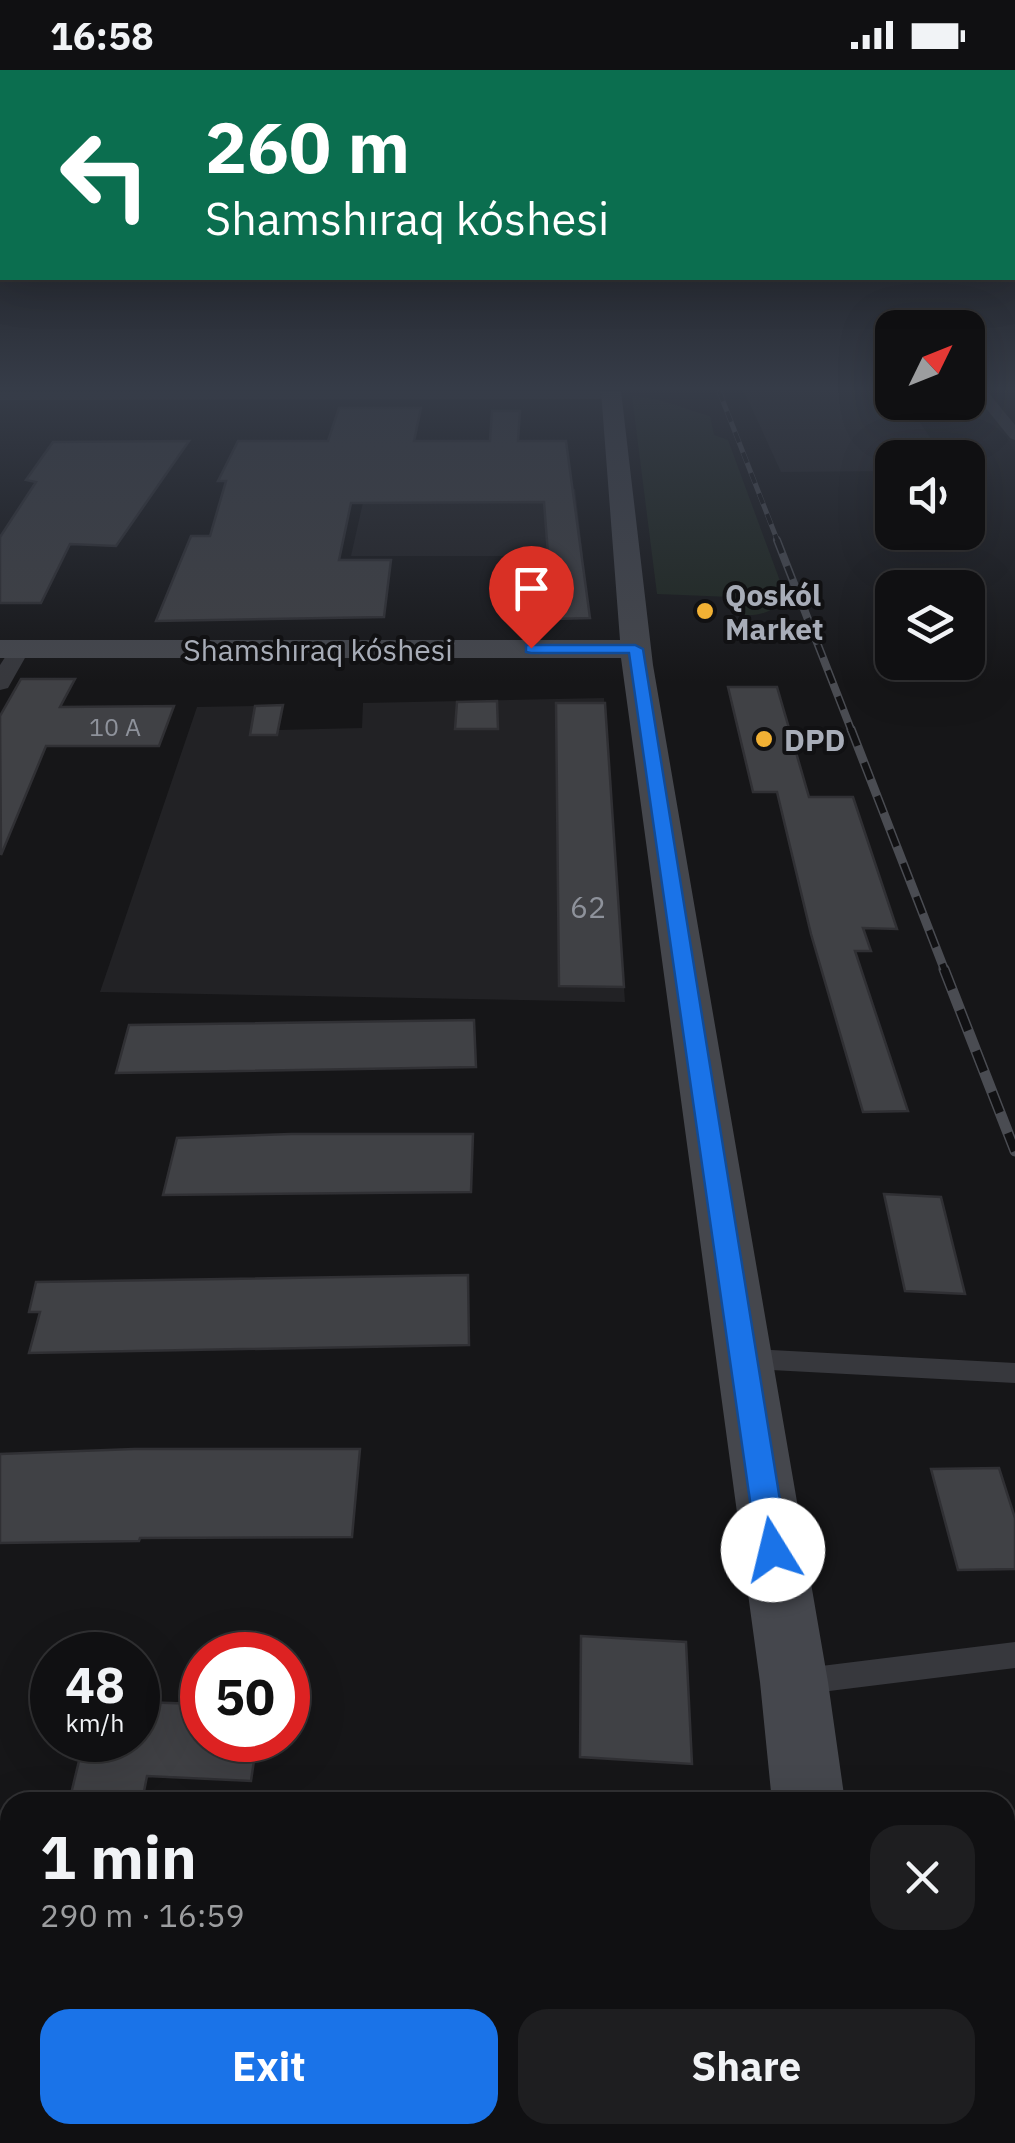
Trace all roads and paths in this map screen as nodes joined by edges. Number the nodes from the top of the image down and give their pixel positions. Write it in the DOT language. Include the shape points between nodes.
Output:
graph roads {
  1 [pos="620,488"];
  2 [pos="10,649"];
  3 [pos="635,649"];
  4 [pos="0,684"];
  5 [pos="742,1358"];
  6 [pos="1015,1374"];
  7 [pos="1015,1655"];
  8 [pos="794,1682"];
  9 [pos="808,1792"];
  1 -- 3 [label="main road"];
  2 -- 3 [label="main road, Shamshıraq kóshesi"];
  2 -- 4 [label="street"];
  3 -- 5 [label="main road"];
  5 -- 6 [label="lane"];
  5 -- 8 [label="main road"];
  7 -- 8 [label="lane"];
  8 -- 9 [label="main road"];
}
